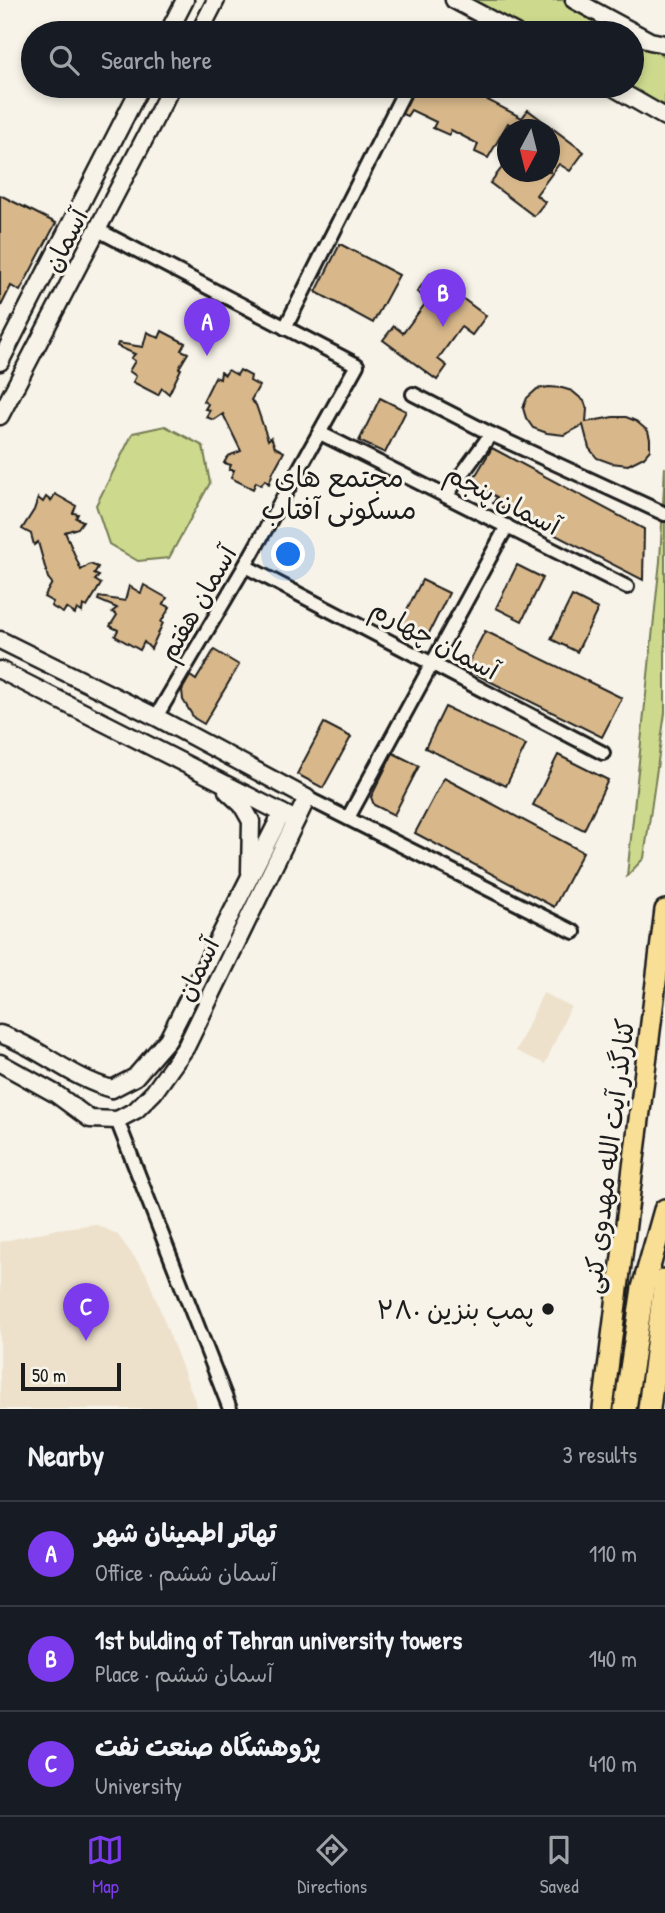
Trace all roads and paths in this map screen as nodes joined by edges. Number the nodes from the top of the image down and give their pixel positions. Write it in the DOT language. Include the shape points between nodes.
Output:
graph roads {
  1 [pos="185,0"];
  2 [pos="216,0"];
  3 [pos="454,0"];
  4 [pos="574,0"];
  5 [pos="174,21"];
  6 [pos="205,21"];
  7 [pos="493,21"];
  8 [pos="615,21"];
  9 [pos="658,43"];
  10 [pos="665,51"];
  11 [pos="135,98"];
  12 [pos="166,98"];
  13 [pos="401,98"];
  14 [pos="635,98"];
  15 [pos="662,112"];
  16 [pos="98,230"];
  17 [pos="285,328"];
  18 [pos="0,362"];
  19 [pos="413,394"];
  20 [pos="0,416"];
  21 [pos="320,433"];
  22 [pos="491,434"];
  23 [pos="446,496"];
  24 [pos="665,514"];
  25 [pos="507,526"];
  26 [pos="246,566"];
  27 [pos="627,587"];
  28 [pos="0,640"];
  29 [pos="432,664"];
  30 [pos="0,670"];
  31 [pos="156,717"];
  32 [pos="603,753"];
  33 [pos="213,778"];
  34 [pos="307,797"];
  35 [pos="289,817"];
  36 [pos="348,818"];
  37 [pos="250,877"];
  38 [pos="665,910"];
  39 [pos="574,932"];
  40 [pos="0,1034"];
  41 [pos="0,1063"];
  42 [pos="112,1089"];
  43 [pos="117,1120"];
  44 [pos="665,1210"];
  45 [pos="665,1280"];
  46 [pos="230,1409"];
  47 [pos="603,1409"];
  48 [pos="625,1409"];
  49 [pos="649,1409"];
  1 -- 5 [label="street"];
  2 -- 6 [label="street"];
  3 -- 7 [label="street"];
  4 -- 8 [label="street"];
  9 -- 10 [label="street"];
  11 -- 18 [label="street, آسمان"];
  12 -- 16 [label="street, آسمان"];
  13 -- 17 [label="street"];
  14 -- 15 [label="street"];
  16 -- 17 [label="street"];
  16 -- 20 [label="street, آسمان"];
  17 -- 21 [label="street, آسمان هفتم" via="357,365"];
  19 -- 22 [label="street"];
  21 -- 23 [label="street, آسمان پنجم"];
  21 -- 26 [label="street, آسمان هفتم"];
  22 -- 23 [label="street"];
  22 -- 24 [label="street"];
  23 -- 25 [label="street, آسمان پنجم"];
  25 -- 27 [label="street, آسمان پنجم"];
  25 -- 29 [label="street"];
  26 -- 29 [label="street, آسمان چهارم"];
  26 -- 31 [label="street, آسمان هفتم"];
  28 -- 31 [label="street"];
  29 -- 32 [label="street, آسمان چهارم"];
  29 -- 36 [label="street"];
  30 -- 33 [label="street"];
  31 -- 34 [label="street"];
  33 -- 35 [label="street"];
  33 -- 37 [label="street" via="242,805 251,821"];
  34 -- 35 [label="street, آسمان"];
  34 -- 36 [label="street"];
  35 -- 37 [label="street, آسمان"];
  35 -- 43 [label="street, آسمان" via="186,1047 154,1092"];
  36 -- 39 [label="street"];
  37 -- 42 [label="street, آسمان" via="168,1039 135,1077"];
  38 -- 47 [label="main road, کنارگذر آیت الله مهدوی کنی"];
  40 -- 42 [label="street" via="93,1084"];
  41 -- 43 [label="street" via="90,1119"];
  42 -- 43 [label="street"];
  43 -- 46 [label="street"];
  44 -- 48 [label="highway" via="643,1289"];
  45 -- 49 [label="highway"];
}
